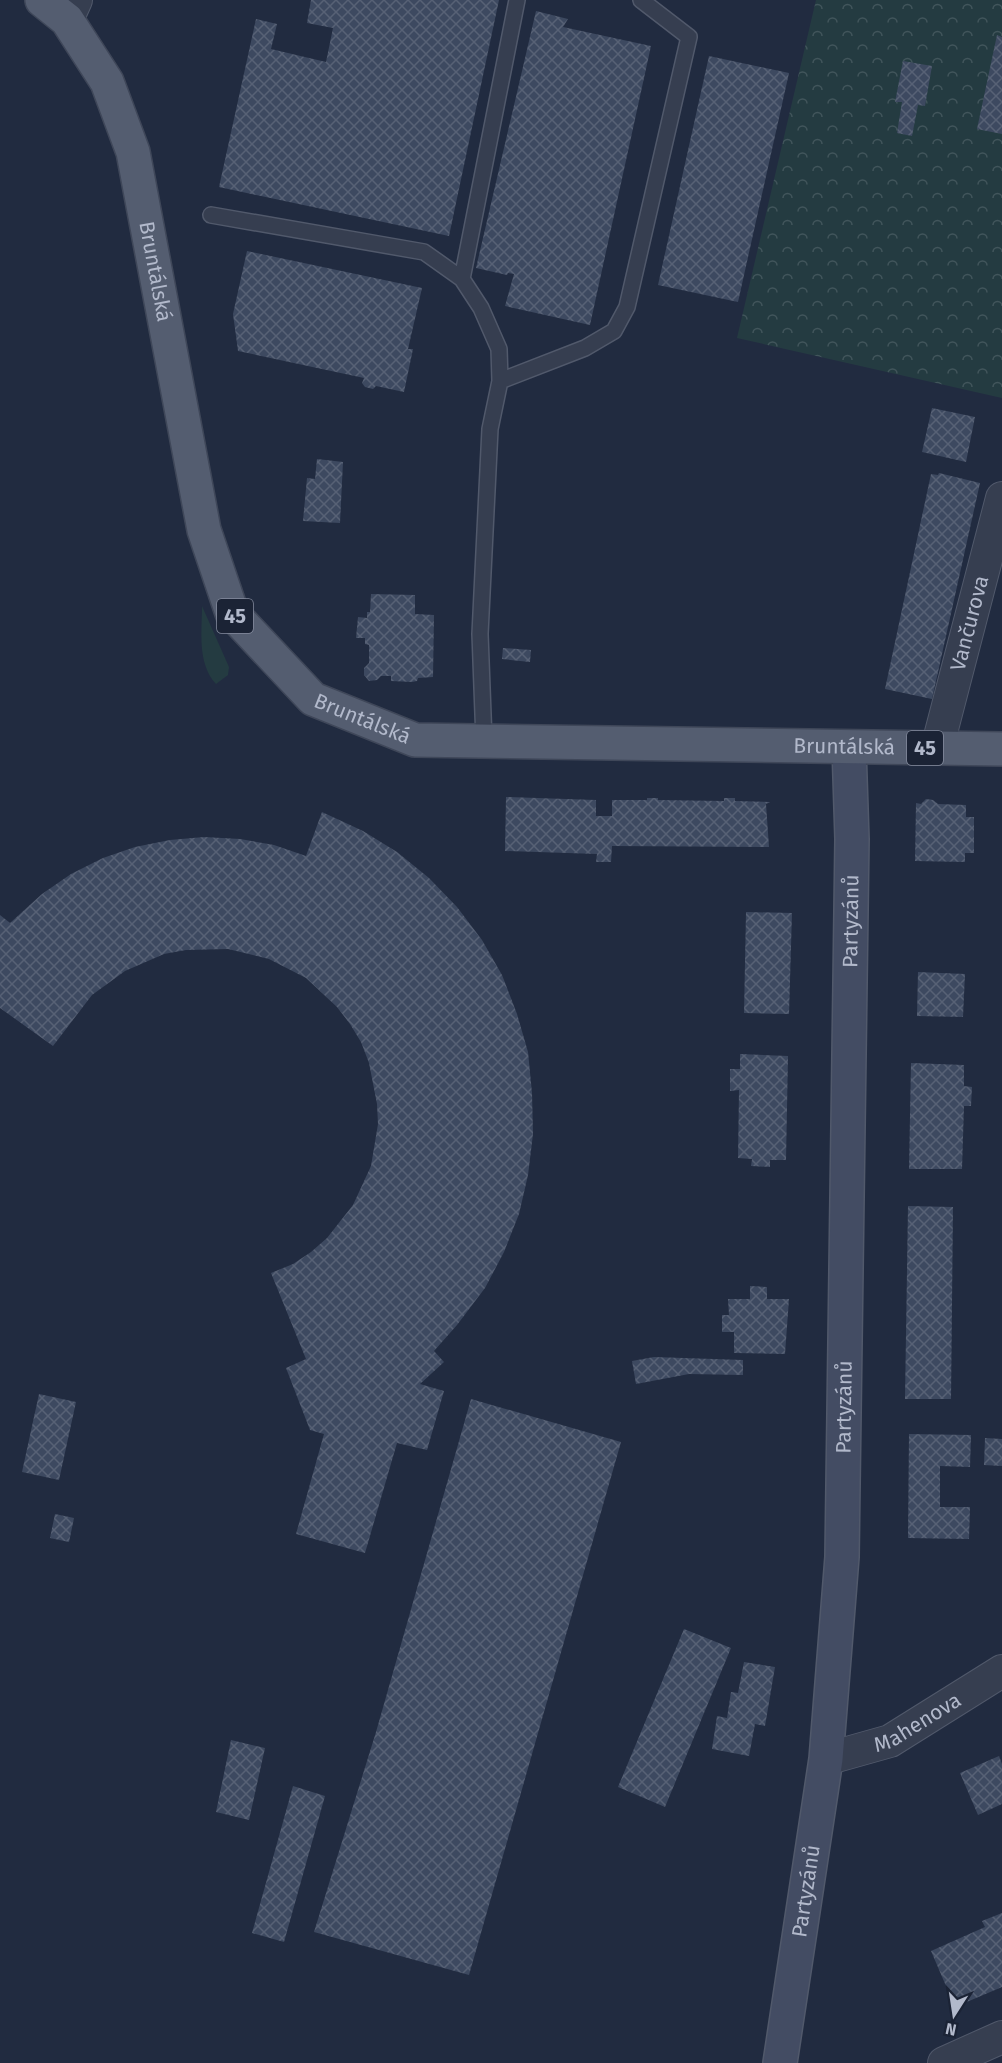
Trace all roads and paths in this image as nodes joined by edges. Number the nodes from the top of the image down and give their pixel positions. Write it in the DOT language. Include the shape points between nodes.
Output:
graph roads {
  1 [pos="517,0"];
  2 [pos="641,0"];
  3 [pos="62,7"];
  4 [pos="211,215"];
  5 [pos="462,279"];
  6 [pos="500,381"];
  7 [pos="1002,498"];
  8 [pos="484,741"];
  9 [pos="849,747"];
  10 [pos="937,748"];
  11 [pos="1002,749"];
  12 [pos="1002,1671"];
  13 [pos="826,1759"];
  14 [pos="1002,2037"];
  15 [pos="780,2063"];
  16 [pos="944,2063"];
  1 -- 5 [label="lane"];
  2 -- 6 [label="lane" via="689,37 627,307 614,331 585,348"];
  3 -- 8 [label="main road, Bruntálská / 45" via="106,82 133,152 204,530 232,613 313,699 416,740"];
  4 -- 5 [label="lane" via="424,252"];
  5 -- 6 [label="lane" via="481,308 499,349"];
  6 -- 8 [label="lane" via="490,429 480,634"];
  7 -- 10 [label="street, Vančurova"];
  8 -- 9 [label="main road, Bruntálská / 45"];
  9 -- 10 [label="main road, Bruntálská / 45"];
  9 -- 13 [label="street, Partyzánů" via="852,839 842,1557"];
  10 -- 11 [label="main road, Bruntálská / 45"];
  12 -- 13 [label="street, Mahenova" via="890,1741"];
  13 -- 15 [label="street, Partyzánů"];
  14 -- 16 [label="street"];
}
